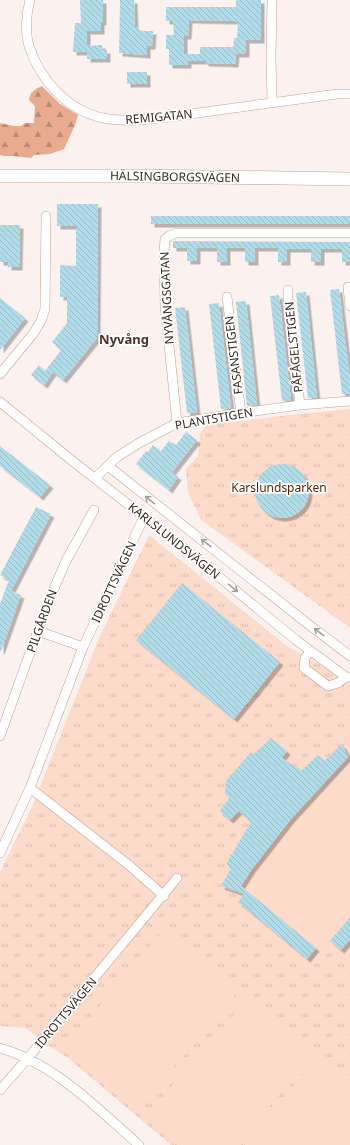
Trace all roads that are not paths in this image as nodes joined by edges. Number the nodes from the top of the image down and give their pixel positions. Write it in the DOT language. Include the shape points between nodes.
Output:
graph roads {
  1 [pos="30,0"];
  2 [pos="272,0"];
  3 [pos="350,94"];
  4 [pos="272,103"];
  5 [pos="0,176"];
  6 [pos="350,179"];
  7 [pos="46,216"];
  8 [pos="350,233"];
  9 [pos="348,287"];
  10 [pos="288,290"];
  11 [pos="227,297"];
  12 [pos="350,306"];
  13 [pos="0,374"];
  14 [pos="350,401"];
  15 [pos="0,402"];
  16 [pos="300,405"];
  17 [pos="241,413"];
  18 [pos="177,423"];
  19 [pos="108,466"];
  20 [pos="95,478"];
  21 [pos="94,510"];
  22 [pos="144,517"];
  23 [pos="181,524"];
  24 [pos="170,537"];
  25 [pos="38,631"];
  26 [pos="83,647"];
  27 [pos="310,651"];
  28 [pos="350,656"];
  29 [pos="348,677"];
  30 [pos="0,736"];
  31 [pos="30,788"];
  32 [pos="0,853"];
  33 [pos="177,878"];
  34 [pos="164,896"];
  35 [pos="0,1048"];
  36 [pos="27,1058"];
  37 [pos="0,1090"];
  38 [pos="139,1145"];
  1 -- 4 [label="street, REMIGATAN" via="27,31 37,64 58,93 84,111 102,118 134,121"];
  2 -- 4 [label="street"];
  3 -- 4 [label="street, REMIGATAN"];
  5 -- 6 [label="main road, HÄLSINGBORGSVÄGEN"];
  7 -- 13 [label="street" via="45,309 33,334"];
  8 -- 18 [label="street, NYVÅNGSGATAN" via="176,234 165,239 165,306"];
  9 -- 12 [label="street"];
  10 -- 16 [label="street, PÅFÅGELSTIGEN"];
  11 -- 17 [label="street, FASANSTIGEN"];
  14 -- 16 [label="street, PLANTSTIGEN"];
  15 -- 20 [label="street, KARLSLUNDSVÄGEN"];
  16 -- 17 [label="street, PLANTSTIGEN"];
  17 -- 18 [label="street, PLANTSTIGEN"];
  18 -- 19 [label="street, PLANTSTIGEN" via="139,443"];
  19 -- 20 [label="street, PLANTSTIGEN"];
  23 -- 19 [label="street, KARLSLUNDSVÄGEN, one-way"];
  20 -- 22 [label="street, KARLSLUNDSVÄGEN"];
  21 -- 25 [label="street, PILGÅRDEN" via="60,574"];
  22 -- 24 [label="street, KARLSLUNDSVÄGEN"];
  22 -- 26 [label="street, IDROTTSVÄGEN"];
  23 -- 24 [label="street"];
  28 -- 23 [label="street, KARLSLUNDSVÄGEN, one-way"];
  24 -- 27 [label="street, KARLSLUNDSVÄGEN, one-way"];
  25 -- 26 [label="street"];
  25 -- 30 [label="street, PILGÅRDEN"];
  26 -- 31 [label="street, IDROTTSVÄGEN"];
  27 -- 29 [label="street, KARLSLUNDSVÄGEN"];
  27 -- 29 [label="street" via="305,658 304,668 328,686"];
  31 -- 32 [label="street, IDROTTSVÄGEN"];
  31 -- 34 [label="street" via="130,866"];
  33 -- 34 [label="street, IDROTTSVÄGEN"];
  34 -- 36 [label="street, IDROTTSVÄGEN"];
  35 -- 36 [label="street"];
  36 -- 37 [label="street"];
  36 -- 38 [label="street, IDROTTSVÄGEN" via="61,1079"];
}
